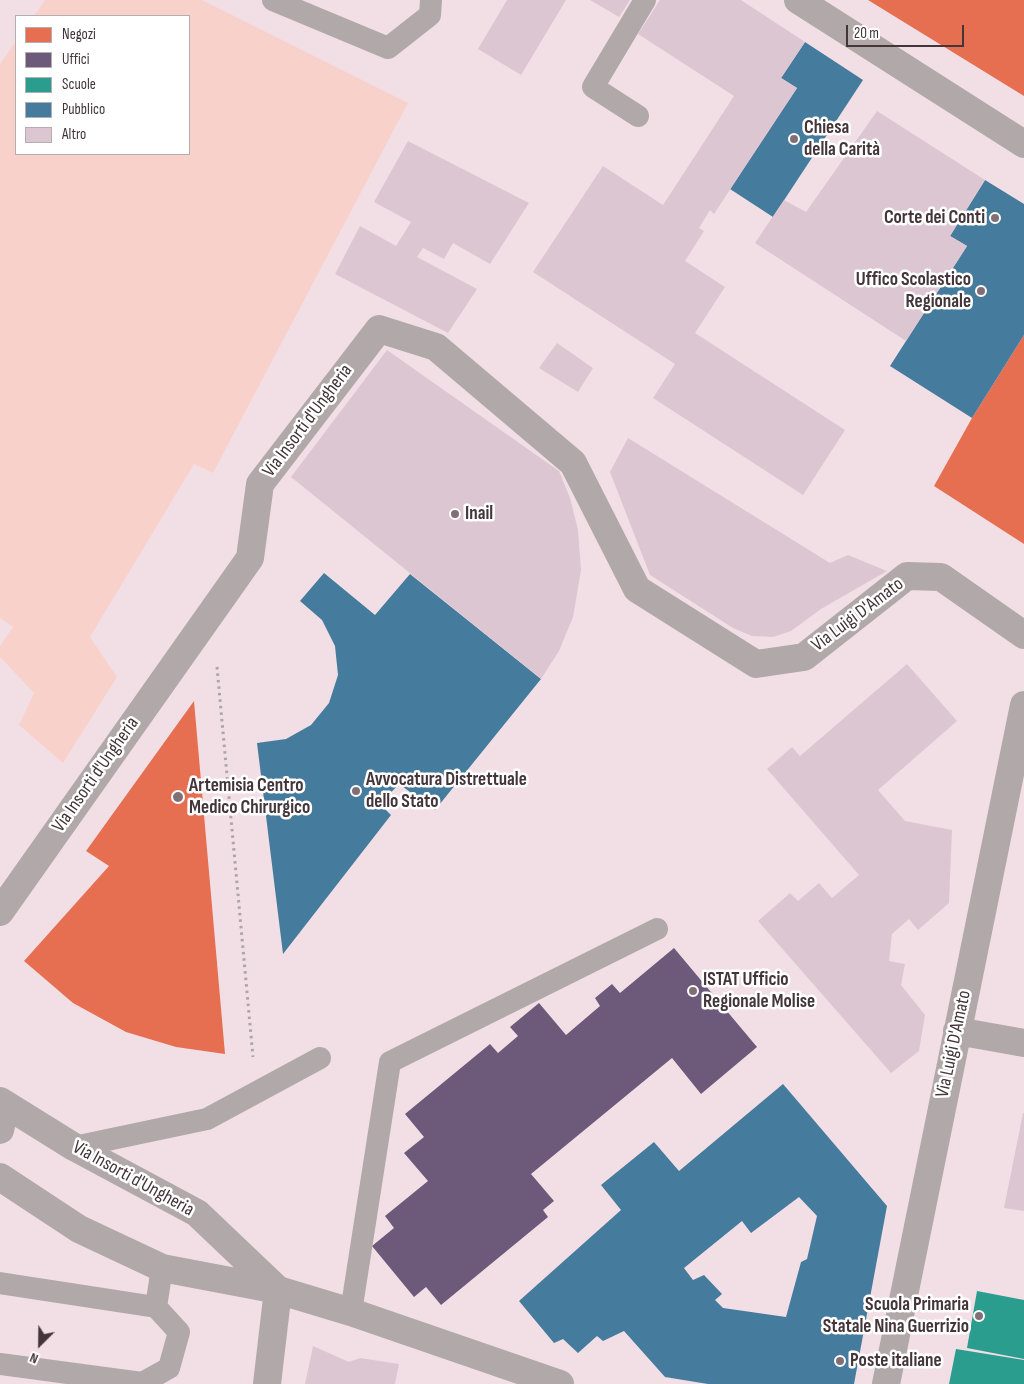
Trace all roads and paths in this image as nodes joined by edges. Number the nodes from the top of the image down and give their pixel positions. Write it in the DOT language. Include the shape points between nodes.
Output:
graph roads {
  1 [pos="272,0"];
  2 [pos="431,0"];
  3 [pos="645,0"];
  4 [pos="798,0"];
  5 [pos="638,116"];
  6 [pos="1024,144"];
  7 [pos="637,589"];
  8 [pos="212,612"];
  9 [pos="1024,634"];
  10 [pos="1024,705"];
  11 [pos="0,912"];
  12 [pos="657,929"];
  13 [pos="957,1031"];
  14 [pos="1024,1043"];
  15 [pos="320,1058"];
  16 [pos="257,1092"];
  17 [pos="0,1103"];
  18 [pos="0,1130"];
  19 [pos="74,1147"];
  20 [pos="0,1178"];
  21 [pos="162,1268"];
  22 [pos="0,1282"];
  23 [pos="278,1290"];
  24 [pos="156,1308"];
  25 [pos="351,1312"];
  26 [pos="0,1364"];
  27 [pos="267,1384"];
  28 [pos="560,1384"];
  29 [pos="886,1384"];
  1 -- 2 [label="lane" via="388,48 430,15"];
  3 -- 5 [label="lane" via="593,87"];
  4 -- 6 [label="street"];
  7 -- 8 [label="street, Via Insorti d'Ungheria" via="573,463 436,347 378,329 260,484 250,558"];
  7 -- 9 [label="street, Via Luigi D'Amato" via="756,664 804,657 907,576 941,577"];
  8 -- 11 [label="street, Via Insorti d'Ungheria"];
  8 -- 16 [label="path"];
  10 -- 13 [label="street, Via Luigi D'Amato"];
  12 -- 25 [label="lane" via="390,1062"];
  13 -- 14 [label="street"];
  13 -- 29 [label="street, Via Luigi D'Amato"];
  15 -- 16 [label="lane"];
  16 -- 19 [label="lane" via="207,1119"];
  17 -- 18 [label="street" via="3,1117"];
  17 -- 19 [label="street, Via Insorti d'Ungheria"];
  19 -- 23 [label="street, Via Insorti d'Ungheria" via="197,1213"];
  20 -- 21 [label="street, Via Insorti d'Ungheria" via="79,1229"];
  21 -- 23 [label="street, Via Insorti d'Ungheria"];
  21 -- 24 [label="lane"];
  22 -- 24 [label="lane"];
  23 -- 25 [label="street, Via Insorti d'Ungheria"];
  23 -- 27 [label="street"];
  24 -- 26 [label="lane" via="179,1332 169,1368 142,1383"];
  25 -- 28 [label="street, Via Insorti d'Ungheria"];
}
